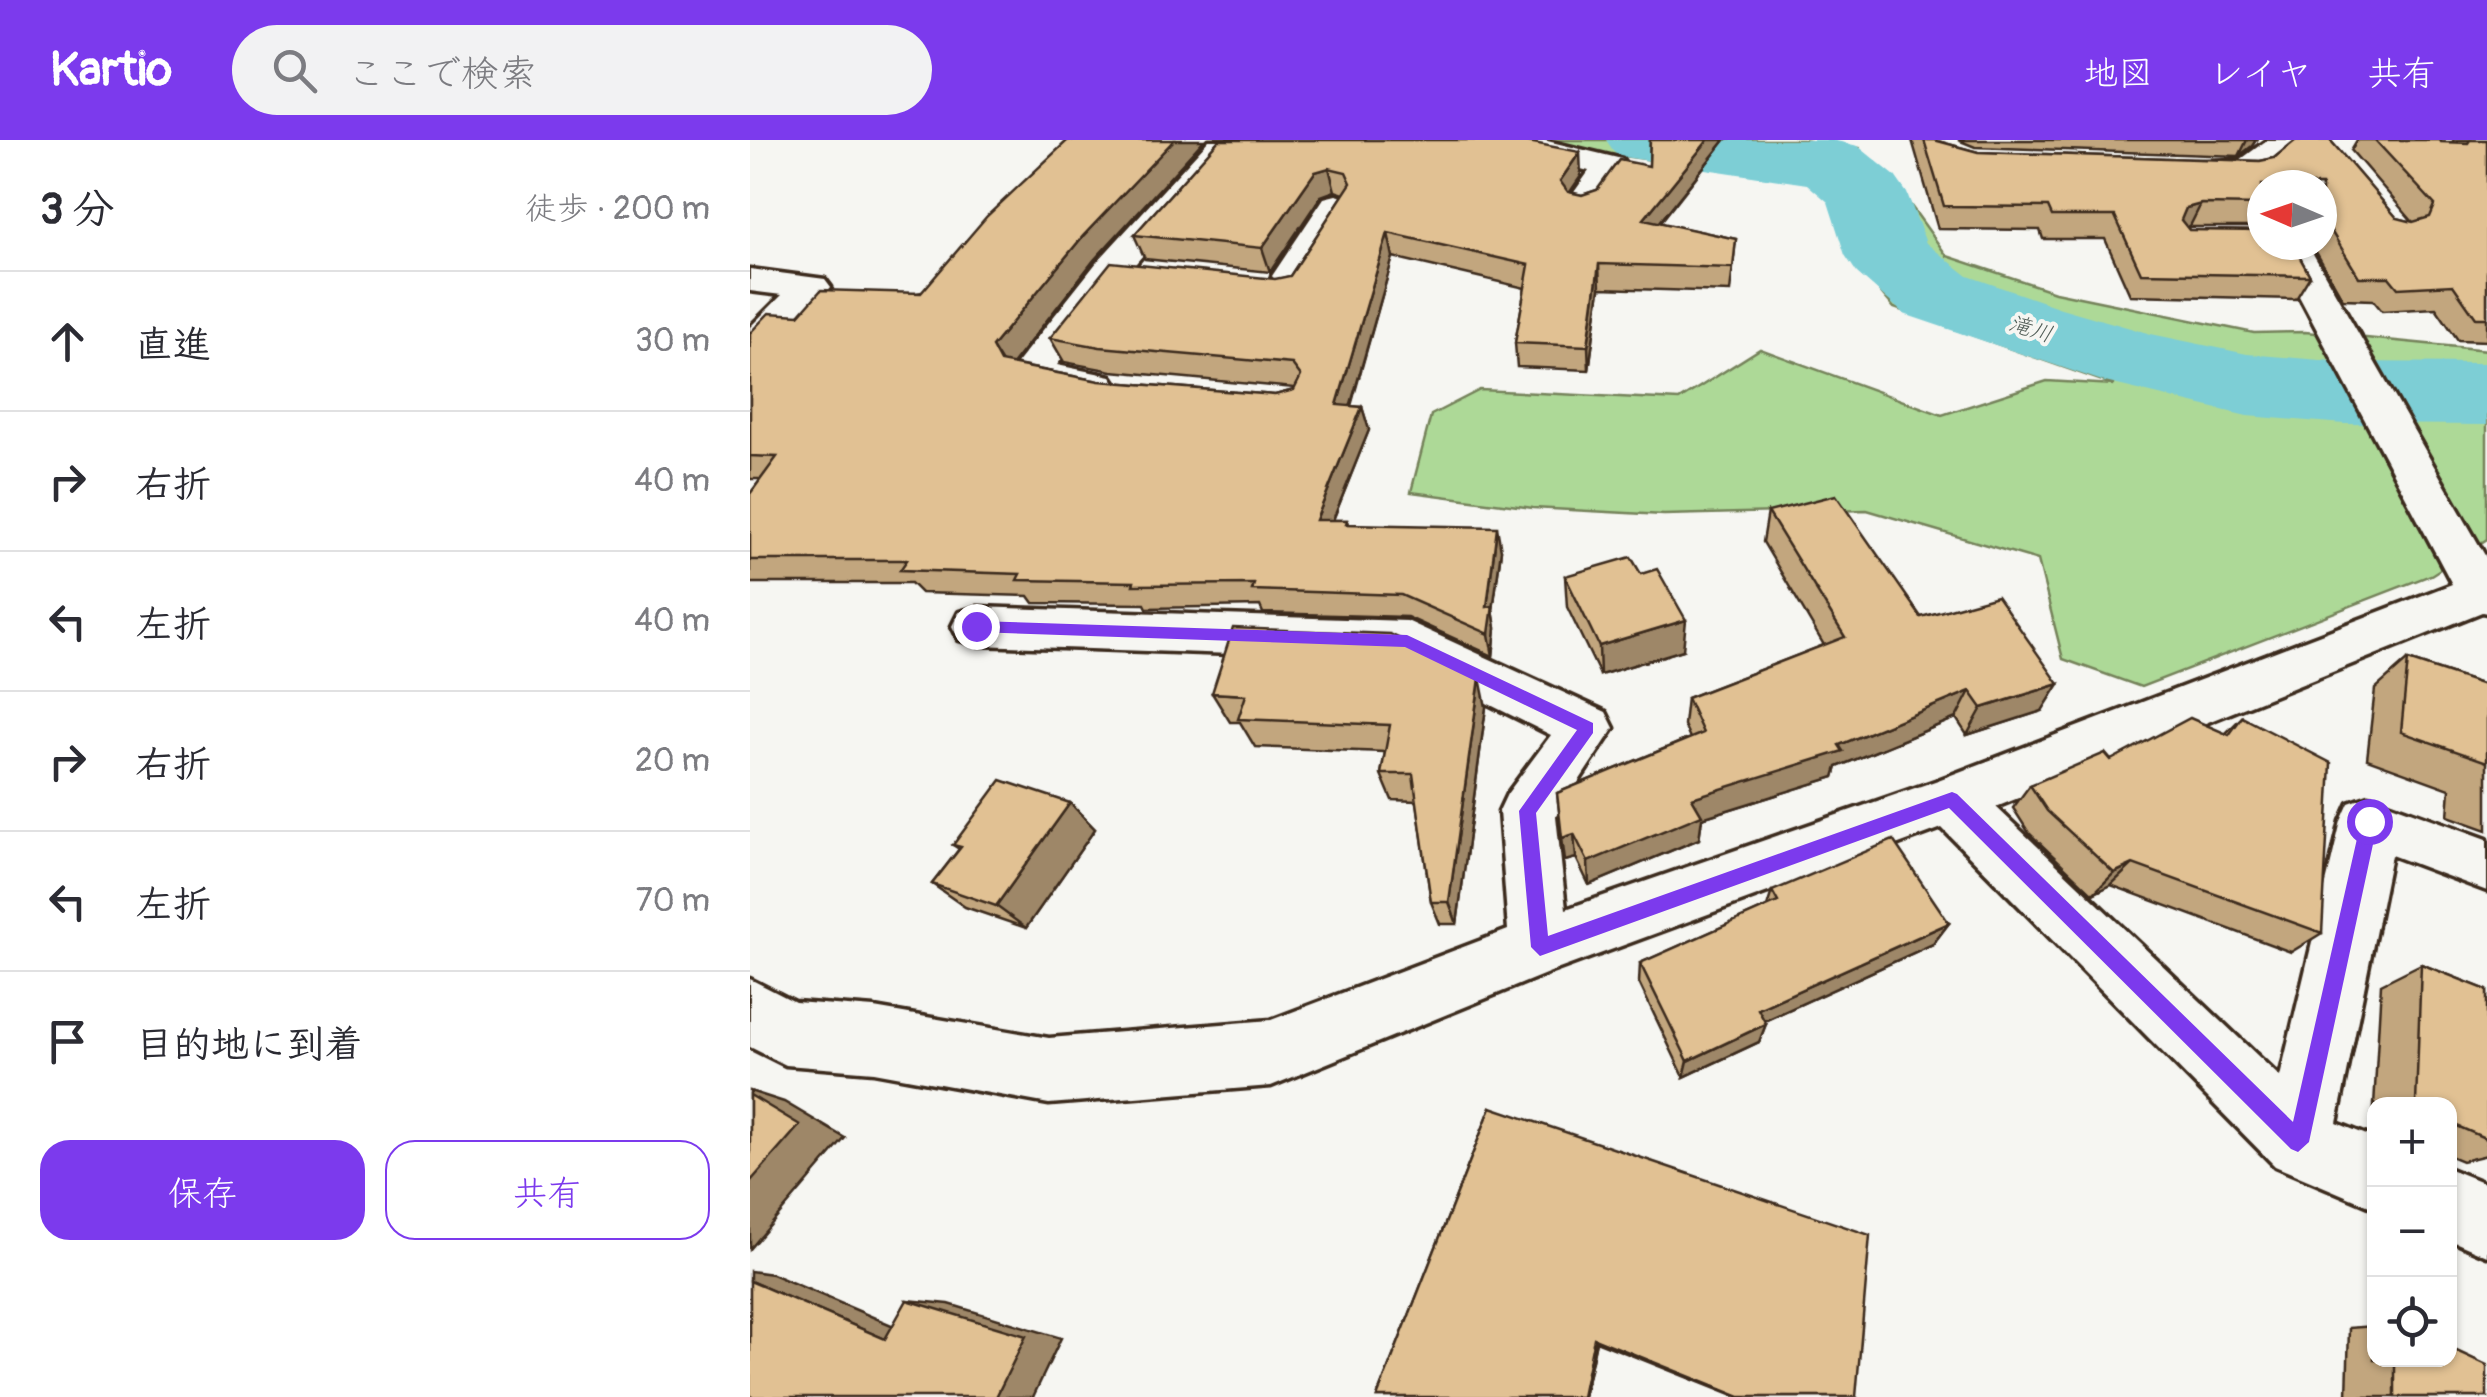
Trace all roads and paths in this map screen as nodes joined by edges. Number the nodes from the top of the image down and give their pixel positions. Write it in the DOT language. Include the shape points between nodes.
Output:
graph roads {
  1 [pos="1227,140"];
  2 [pos="1502,140"];
  3 [pos="2288,140"];
  4 [pos="2171,163"];
  5 [pos="2264,170"];
  6 [pos="2247,180"];
  7 [pos="1336,205"];
  8 [pos="1582,205"];
  9 [pos="2298,260"];
  10 [pos="1110,270"];
  11 [pos="1149,274"];
  12 [pos="750,280"];
  13 [pos="1264,286"];
  14 [pos="750,349"];
  15 [pos="1131,390"];
  16 [pos="2485,592"];
  17 [pos="976,626"];
  18 [pos="1952,800"];
  19 [pos="2487,865"];
  20 [pos="1540,947"];
  21 [pos="762,1035"];
  22 [pos="2298,1142"];
  23 [pos="2367,1170"];
  24 [pos="2457,1207"];
  25 [pos="2487,1220"];
  1 -- 10 [label="street"];
  2 -- 8 [label="street" via="1610,166"];
  3 -- 5 [label="street"];
  4 -- 6 [label="street"];
  7 -- 13 [label="street" via="1284,288"];
  9 -- 16 [label="street"];
  10 -- 11 [label="street"];
  10 -- 15 [label="street" via="1030,373"];
  12 -- 14 [label="street" via="812,287"];
  16 -- 18 [label="street"];
  17 -- 20 [label="street" via="1407,641 1587,728 1527,811"];
  18 -- 20 [label="street"];
  18 -- 22 [label="street"];
  19 -- 22 [label="street" via="2369,821"];
  20 -- 21 [label="street" via="1271,1053 1049,1071 874,1040"];
  22 -- 23 [label="street"];
  24 -- 25 [label="street"];
}
